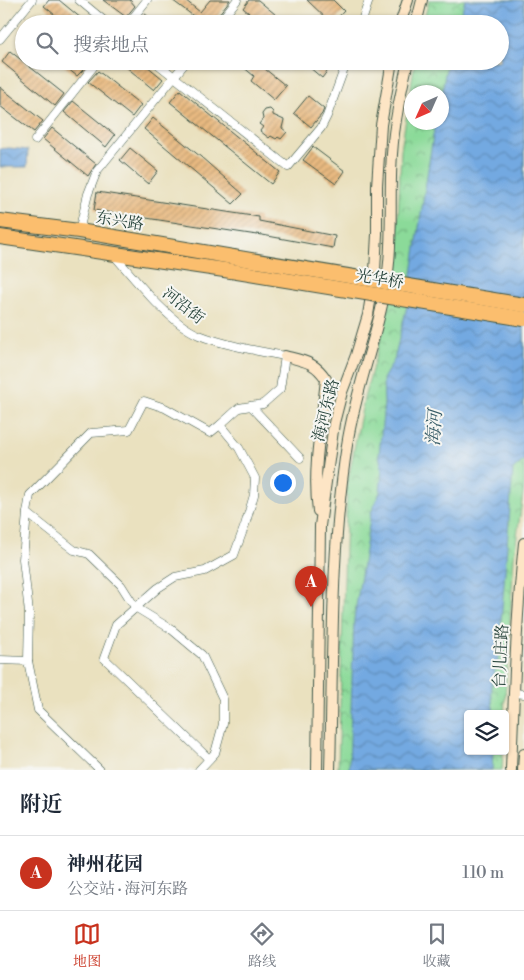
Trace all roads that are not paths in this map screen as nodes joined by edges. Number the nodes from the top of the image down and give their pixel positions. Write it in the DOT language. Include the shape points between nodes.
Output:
graph roads {
  1 [pos="32,0"];
  2 [pos="78,0"];
  3 [pos="147,0"];
  4 [pos="237,0"];
  5 [pos="369,0"];
  6 [pos="408,0"];
  7 [pos="422,0"];
  8 [pos="20,15"];
  9 [pos="97,15"];
  10 [pos="135,15"];
  11 [pos="225,15"];
  12 [pos="363,15"];
  13 [pos="403,15"];
  14 [pos="418,15"];
  15 [pos="15,21"];
  16 [pos="0,39"];
  17 [pos="91,70"];
  18 [pos="165,70"];
  19 [pos="180,70"];
  20 [pos="344,70"];
  21 [pos="391,70"];
  22 [pos="406,70"];
  23 [pos="174,78"];
  24 [pos="35,140"];
  25 [pos="0,221"];
  26 [pos="80,231"];
  27 [pos="0,237"];
  28 [pos="113,254"];
  29 [pos="234,257"];
  30 [pos="524,305"];
  31 [pos="524,319"];
  32 [pos="285,356"];
  33 [pos="251,406"];
  34 [pos="220,425"];
  35 [pos="300,458"];
  36 [pos="26,513"];
  37 [pos="320,526"];
  38 [pos="524,543"];
  39 [pos="135,607"];
  40 [pos="0,660"];
  41 [pos="28,661"];
  42 [pos="519,693"];
  43 [pos="524,754"];
  44 [pos="209,759"];
  45 [pos="100,770"];
  46 [pos="199,770"];
  47 [pos="318,770"];
  48 [pos="330,770"];
  49 [pos="511,770"];
  50 [pos="523,770"];
  1 -- 8 [label="street"];
  2 -- 9 [label="street"];
  3 -- 10 [label="street"];
  4 -- 11 [label="street"];
  5 -- 12 [label="street"];
  6 -- 13 [label="main road"];
  7 -- 14 [label="main road"];
  15 -- 16 [label="street"];
  17 -- 24 [label="street"];
  18 -- 23 [label="street"];
  19 -- 23 [label="street"];
  20 -- 23 [label="street" via="321,128 288,167"];
  21 -- 37 [label="main road, 海河东路" via="382,125 377,243 368,315 334,423"];
  22 -- 48 [label="main road, 海河东路" via="392,152 391,241 383,305 356,399 340,491 333,616"];
  23 -- 26 [label="street" via="97,171"];
  25 -- 26 [label="highway, 东兴路"];
  26 -- 29 [label="highway, 东兴路"];
  27 -- 28 [label="highway"];
  28 -- 31 [label="highway, 光华桥, bridge"];
  28 -- 32 [label="street, 河沿街" via="141,286 184,326 199,335"];
  29 -- 30 [label="highway, 光华桥, bridge"];
  32 -- 33 [label="street" via="280,390 263,404"];
  32 -- 37 [label="main road" via="308,362 326,379 315,493"];
  33 -- 34 [label="street" via="239,408"];
  33 -- 35 [label="street"];
  34 -- 36 [label="street" via="210,433 165,408 144,402 128,430 90,433 30,495"];
  34 -- 39 [label="street" via="239,448 255,478 252,502 234,555 206,571 175,576"];
  36 -- 39 [label="street" via="74,550 89,554 121,585"];
  36 -- 41 [label="street" via="23,559 29,613"];
  37 -- 47 [label="main road, 海河东路"];
  38 -- 42 [label="main road, 台儿庄路" via="519,590"];
  39 -- 44 [label="street" via="171,629 202,655 223,699 223,724 215,754"];
  39 -- 44 [label="street" via="116,625 104,658"];
  40 -- 41 [label="street"];
  41 -- 45 [label="street" via="38,710"];
  42 -- 49 [label="main road, 台儿庄路"];
  43 -- 50 [label="main road"];
  44 -- 46 [label="street"];
}
